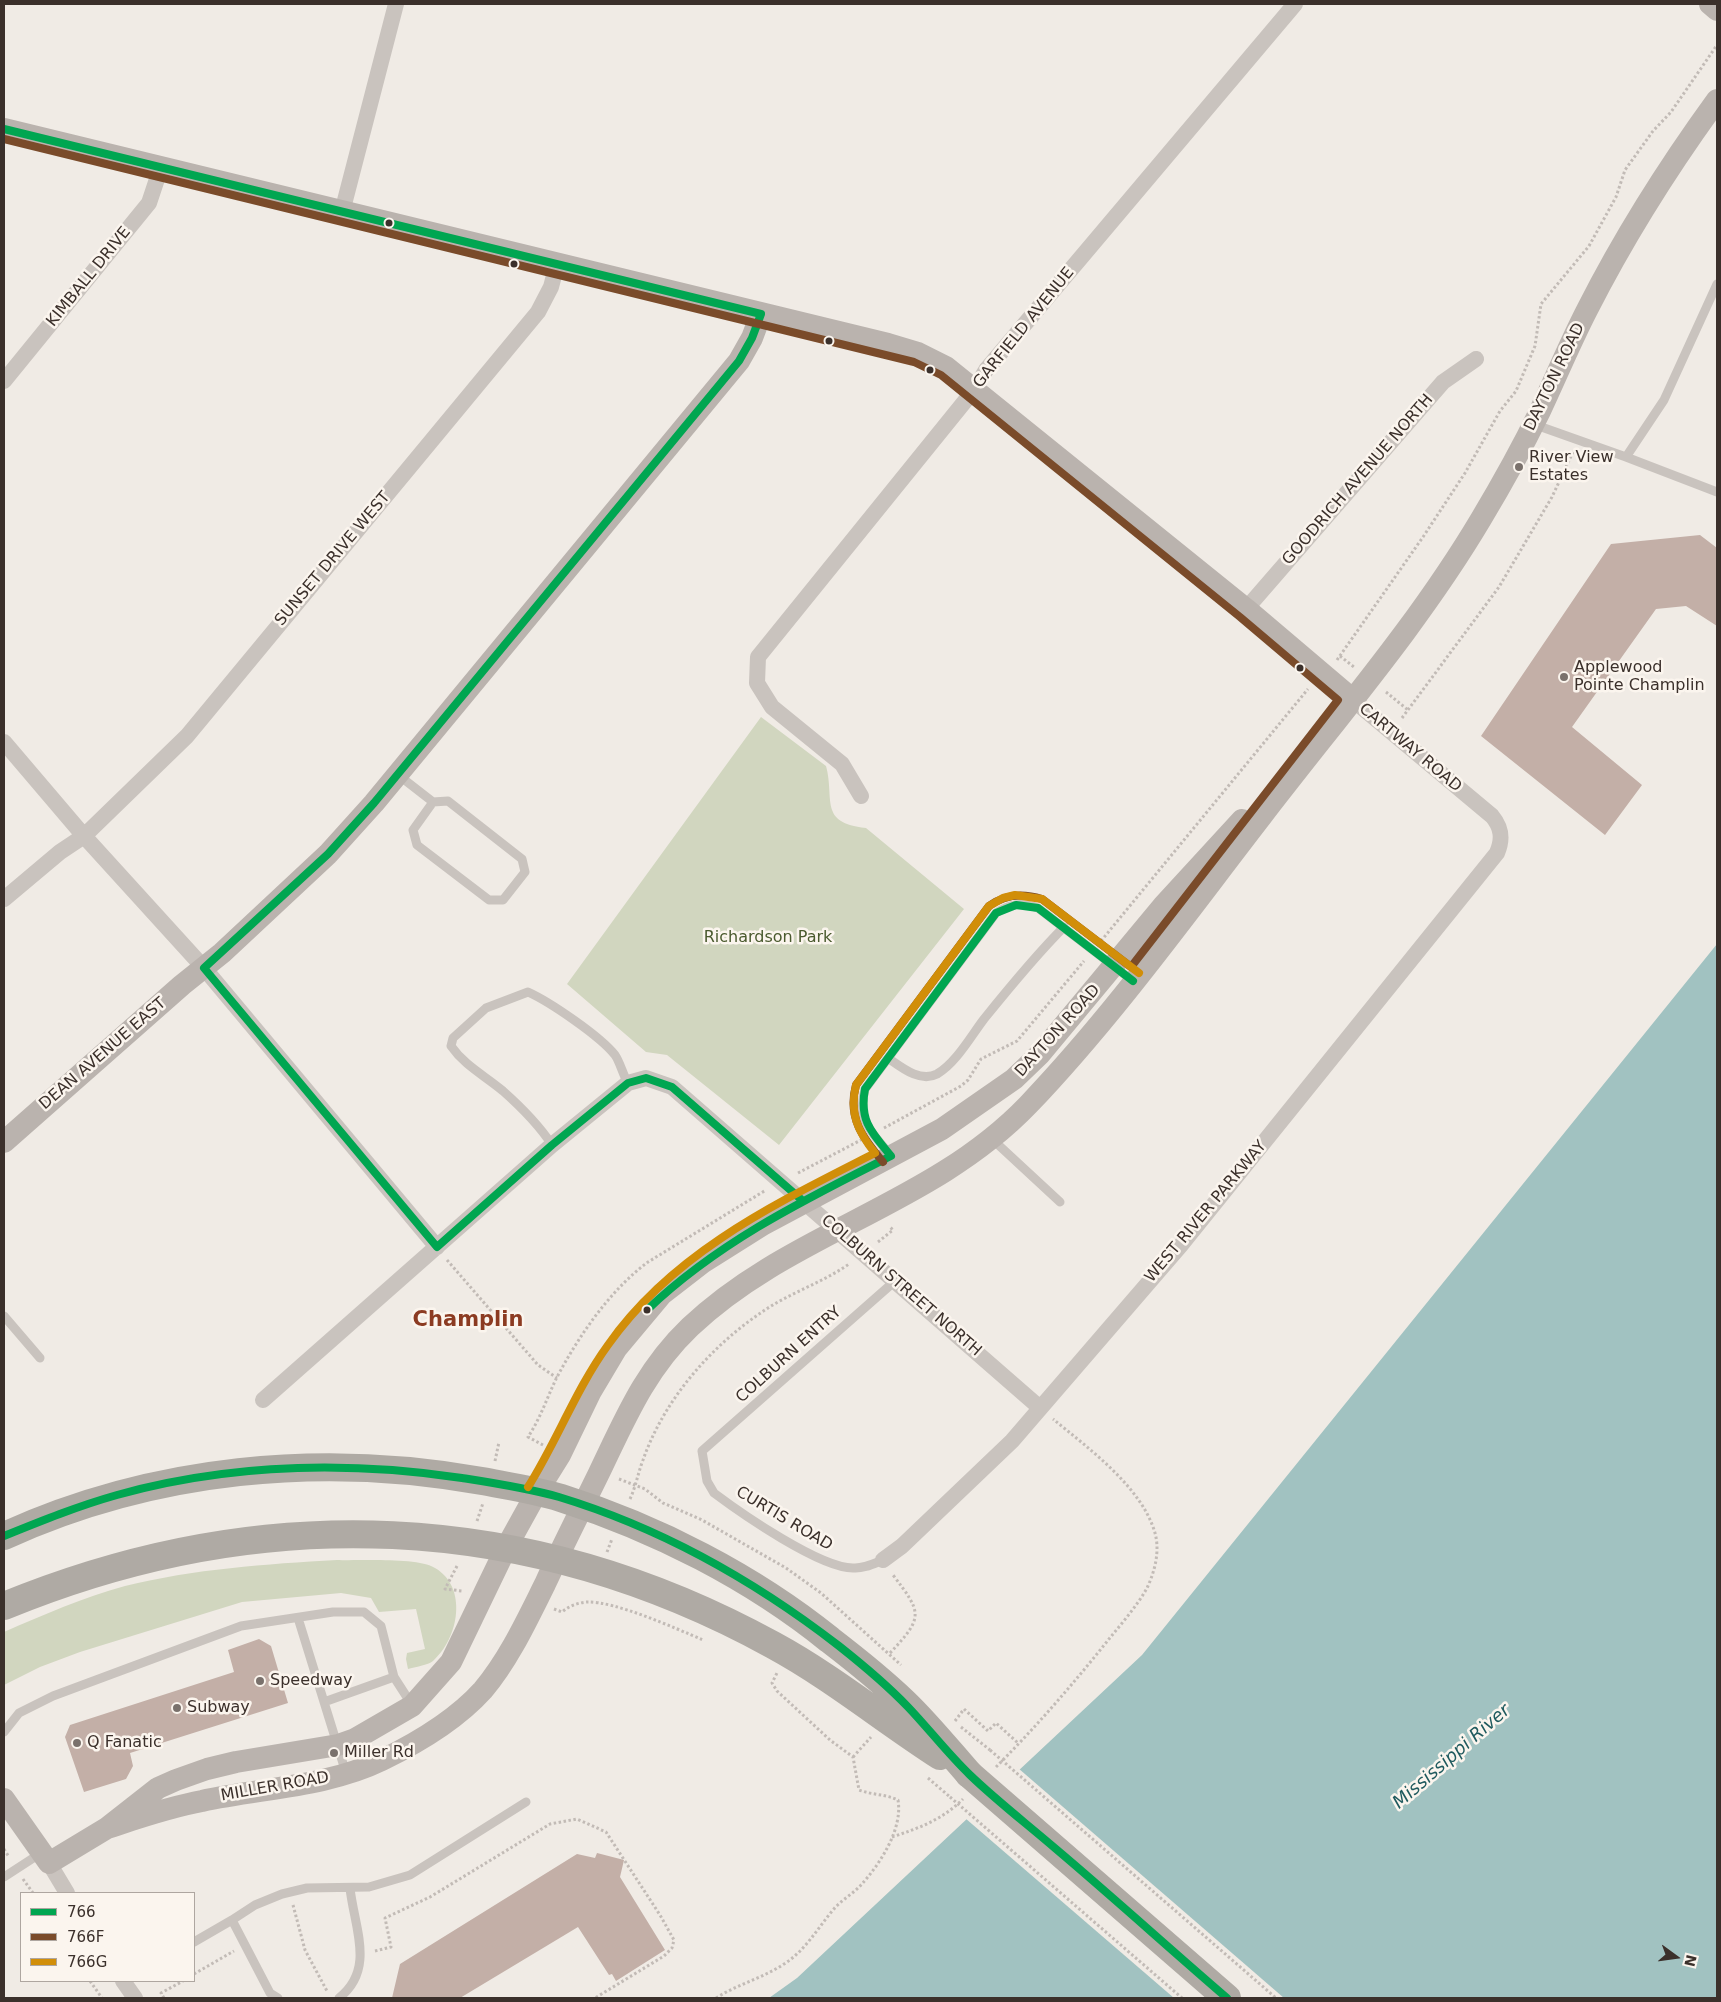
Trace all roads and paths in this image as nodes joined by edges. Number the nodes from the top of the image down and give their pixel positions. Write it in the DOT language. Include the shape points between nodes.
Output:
graph roads {
  1 [pos="396,4"];
  2 [pos="1295,4"];
  3 [pos="1710,4"];
  4 [pos="1717,10"];
  5 [pos="1717,45"];
  6 [pos="1717,100"];
  7 [pos="4,129"];
  8 [pos="161,167"];
  9 [pos="342,212"];
  10 [pos="557,264"];
  11 [pos="1717,284"];
  12 [pos="761,314"];
  13 [pos="1476,359"];
  14 [pos="4,381"];
  15 [pos="974,390"];
  16 [pos="1533,424"];
  17 [pos="1578,440"];
  18 [pos="1626,457"];
  19 [pos="1717,492"];
  20 [pos="1246,609"];
  21 [pos="1340,656"];
  22 [pos="1369,678"];
  23 [pos="1352,699"];
  24 [pos="1408,710"];
  25 [pos="1392,732"];
  26 [pos="4,742"];
  27 [pos="397,774"];
  28 [pos="861,796"];
  29 [pos="433,802"];
  30 [pos="84,836"];
  31 [pos="1501,840"];
  32 [pos="4,899"];
  33 [pos="1064,927"];
  34 [pos="1115,966"];
  35 [pos="204,968"];
  36 [pos="1133,981"];
  37 [pos="888,1058"];
  38 [pos="628,1083"];
  39 [pos="992,1139"];
  40 [pos="4,1142"];
  41 [pos="552,1145"];
  42 [pos="891,1156"];
  43 [pos="759,1194"];
  44 [pos="803,1202"];
  45 [pos="1060,1202"];
  46 [pos="838,1231"];
  47 [pos="438,1247"];
  48 [pos="864,1253"];
  49 [pos="895,1281"];
  50 [pos="4,1316"];
  51 [pos="40,1358"];
  52 [pos="557,1378"];
  53 [pos="263,1400"];
  54 [pos="1039,1407"];
  55 [pos="528,1438"];
  56 [pos="702,1452"];
  57 [pos="537,1492"];
  58 [pos="582,1506"];
  59 [pos="4,1536"];
  60 [pos="506,1548"];
  61 [pos="556,1559"];
  62 [pos="883,1560"];
  63 [pos="4,1606"];
  64 [pos="562,1612"];
  65 [pos="298,1618"];
  66 [pos="706,1641"];
  67 [pos="770,1670"];
  68 [pos="394,1677"];
  69 [pos="324,1702"];
  70 [pos="412,1706"];
  71 [pos="4,1732"];
  72 [pos="873,1734"];
  73 [pos="1018,1744"];
  74 [pos="338,1745"];
  75 [pos="853,1756"];
  76 [pos="346,1773"];
  77 [pos="977,1779"];
  78 [pos="950,1797"];
  79 [pos="4,1799"];
  80 [pos="526,1802"];
  81 [pos="107,1828"];
  82 [pos="892,1837"];
  83 [pos="45,1858"];
  84 [pos="4,1877"];
  85 [pos="350,1888"];
  86 [pos="66,1892"];
  87 [pos="289,1892"];
  88 [pos="232,1920"];
  89 [pos="195,1941"];
  90 [pos="244,1944"];
  91 [pos="374,1959"];
  92 [pos="195,1973"];
  93 [pos="91,1982"];
  94 [pos="125,1982"];
  95 [pos="180,1982"];
  96 [pos="102,1998"];
  97 [pos="135,1998"];
  98 [pos="164,1998"];
  99 [pos="278,1998"];
  100 [pos="332,1998"];
  101 [pos="339,1998"];
  102 [pos="595,1998"];
  103 [pos="716,1998"];
  104 [pos="1182,1998"];
  105 [pos="1227,1998"];
  106 [pos="1276,1998"];
  1 -- 9 [label="street"];
  2 -- 15 [label="street, GARFIELD AVENUE" via="986,370"];
  3 -- 4 [label="street"];
  5 -- 21 [label="path" via="1671,112 1625,170 1616,197 1589,246 1541,304 1535,346 1516,390 1423,537"];
  6 -- 16 [label="street, DAYTON ROAD" via="1692,134 1587,309"];
  7 -- 8 [label="street, CARTWAY ROAD"];
  8 -- 9 [label="street, CARTWAY ROAD"];
  8 -- 14 [label="street, KIMBALL DRIVE" via="149,203"];
  9 -- 10 [label="street, CARTWAY ROAD"];
  10 -- 12 [label="street, CARTWAY ROAD"];
  10 -- 30 [label="street, SUNSET DRIVE WEST" via="551,287 538,312 223,694 187,736"];
  11 -- 18 [label="lane" via="1664,400"];
  12 -- 15 [label="street, CARTWAY ROAD" via="918,353 946,367"];
  12 -- 27 [label="street, DEAN AVENUE EAST" via="739,360"];
  13 -- 20 [label="street, GOODRICH AVENUE NORTH" via="1443,382"];
  15 -- 20 [label="street, CARTWAY ROAD"];
  15 -- 28 [label="street, GARFIELD AVENUE" via="758,657 757,683 772,707 842,764"];
  16 -- 17 [label="lane"];
  16 -- 22 [label="street, DAYTON ROAD" via="1457,558"];
  17 -- 18 [label="lane"];
  17 -- 24 [label="path" via="1552,497 1499,587"];
  18 -- 19 [label="lane"];
  20 -- 23 [label="street, CARTWAY ROAD"];
  22 -- 23 [label="street, DAYTON ROAD"];
  22 -- 24 [label="path"];
  23 -- 25 [label="street, CARTWAY ROAD"];
  23 -- 34 [label="street, DAYTON ROAD" via="1163,906"];
  23 -- 36 [label="street, DAYTON ROAD"];
  24 -- 25 [label="path"];
  25 -- 31 [label="street, CARTWAY ROAD" via="1492,816 1499,827"];
  26 -- 30 [label="street"];
  27 -- 29 [label="lane"];
  27 -- 35 [label="street, DEAN AVENUE EAST" via="328,854"];
  29 -- 29 [label="lane" via="413,830 416,845 489,900 503,900 525,872 522,859 448,801"];
  30 -- 32 [label="street, SUNSET DRIVE WEST"];
  30 -- 35 [label="street"];
  31 -- 54 [label="street, WEST RIVER PARKWAY" via="1488,866 1187,1237"];
  33 -- 34 [label="lane"];
  33 -- 37 [label="lane" via="937,1074 926,1076 909,1072"];
  33 -- 37 [label="lane" via="1038,908 1025,904 1009,905 996,913"];
  34 -- 36 [label="lane"];
  34 -- 42 [label="street, DAYTON ROAD" via="1040,1054 1014,1079 949,1125"];
  35 -- 40 [label="street, DEAN AVENUE EAST"];
  35 -- 47 [label="street"];
  36 -- 39 [label="street, DAYTON ROAD" via="1031,1102"];
  37 -- 42 [label="lane" via="865,1089 861,1104 864,1122"];
  38 -- 41 [label="street"];
  38 -- 41 [label="lane" via="615,1056 545,999 528,992 486,1008 454,1038 451,1046 461,1060 502,1090 541,1129"];
  38 -- 44 [label="street, COLBURN STREET NORTH" via="646,1078 672,1086"];
  39 -- 45 [label="lane"];
  39 -- 46 [label="street, DAYTON ROAD" via="908,1193"];
  41 -- 47 [label="street"];
  42 -- 44 [label="street, DAYTON ROAD"];
  43 -- 52 [label="path" via="638,1269 588,1327"];
  44 -- 46 [label="street, COLBURN STREET NORTH"];
  44 -- 57 [label="street, DAYTON ROAD" via="680,1278 647,1310 616,1349"];
  46 -- 48 [label="street, COLBURN STREET NORTH"];
  46 -- 58 [label="street, DAYTON ROAD" via="741,1284 670,1348 642,1385"];
  47 -- 52 [label="path" via="538,1365"];
  47 -- 53 [label="street"];
  48 -- 49 [label="street, COLBURN STREET NORTH"];
  48 -- 62 [label="path" via="843,1268 763,1311 708,1357 688,1380 656,1430 642,1462 637,1485 662,1503 702,1520 786,1568 821,1593 890,1653 913,1627 915,1606"];
  49 -- 54 [label="street, COLBURN STREET NORTH"];
  49 -- 56 [label="lane, COLBURN ENTRY"];
  50 -- 51 [label="lane"];
  52 -- 55 [label="path"];
  54 -- 62 [label="street, WEST RIVER PARKWAY" via="985,1468"];
  54 -- 73 [label="path" via="1113,1469 1151,1522 1158,1551 1154,1571 1138,1603"];
  56 -- 62 [label="lane, CURTIS ROAD" via="707,1481 714,1493 820,1561 853,1568"];
  57 -- 58 [label="highway"];
  57 -- 59 [label="highway" via="438,1473 350,1467 271,1469 152,1487 61,1513"];
  57 -- 60 [label="street, MILLER ROAD"];
  58 -- 61 [label="street, MILLER ROAD"];
  58 -- 77 [label="highway" via="678,1546 753,1587 809,1623 906,1704"];
  60 -- 61 [label="highway"];
  60 -- 63 [label="highway" via="390,1534 269,1538 218,1544 130,1562 46,1588"];
  60 -- 70 [label="street, MILLER ROAD" via="451,1662"];
  61 -- 76 [label="street, MILLER ROAD" via="510,1651 469,1704 415,1742 376,1763"];
  61 -- 77 [label="highway" via="695,1607 774,1645 844,1688 894,1726"];
  64 -- 66 [label="path" via="589,1602 637,1615"];
  65 -- 68 [label="lane" via="333,1612 364,1612 381,1626"];
  65 -- 69 [label="lane"];
  65 -- 71 [label="lane" via="241,1626 53,1696 19,1713"];
  67 -- 75 [label="path" via="777,1672 772,1683 794,1708"];
  68 -- 69 [label="lane"];
  68 -- 70 [label="lane"];
  69 -- 74 [label="lane"];
  70 -- 74 [label="street, MILLER ROAD" via="355,1739"];
  72 -- 75 [label="path"];
  73 -- 77 [label="path"];
  73 -- 106 [label="path, bridge" via="996,1723 988,1731 964,1709 955,1721"];
  74 -- 76 [label="lane"];
  74 -- 81 [label="street, MILLER ROAD" via="236,1762 176,1780 158,1788"];
  75 -- 82 [label="path" via="859,1790 898,1800 900,1809"];
  76 -- 81 [label="street, MILLER ROAD" via="199,1801"];
  77 -- 82 [label="path" via="950,1812 934,1822"];
  77 -- 105 [label="highway, bridge"];
  78 -- 104 [label="path, bridge"];
  79 -- 83 [label="street"];
  80 -- 85 [label="lane" via="410,1875 369,1887"];
  81 -- 83 [label="street, MILLER ROAD"];
  82 -- 103 [label="path" via="860,1887 843,1898 804,1947 785,1964"];
  83 -- 84 [label="lane"];
  83 -- 86 [label="street"];
  85 -- 87 [label="lane" via="306,1888"];
  85 -- 101 [label="lane" via="361,1964 355,1981"];
  87 -- 88 [label="lane" via="255,1905"];
  87 -- 100 [label="path" via="305,1950"];
  88 -- 89 [label="lane"];
  88 -- 90 [label="lane"];
  90 -- 92 [label="path"];
  90 -- 99 [label="lane" via="270,1993"];
  91 -- 102 [label="path" via="375,1949 391,1947 385,1918 430,1898 550,1824 577,1819 606,1832 674,1940 672,1948 664,1956"];
  93 -- 96 [label="path"];
  94 -- 97 [label="street"];
  95 -- 98 [label="path" via="161,1993"];
}
